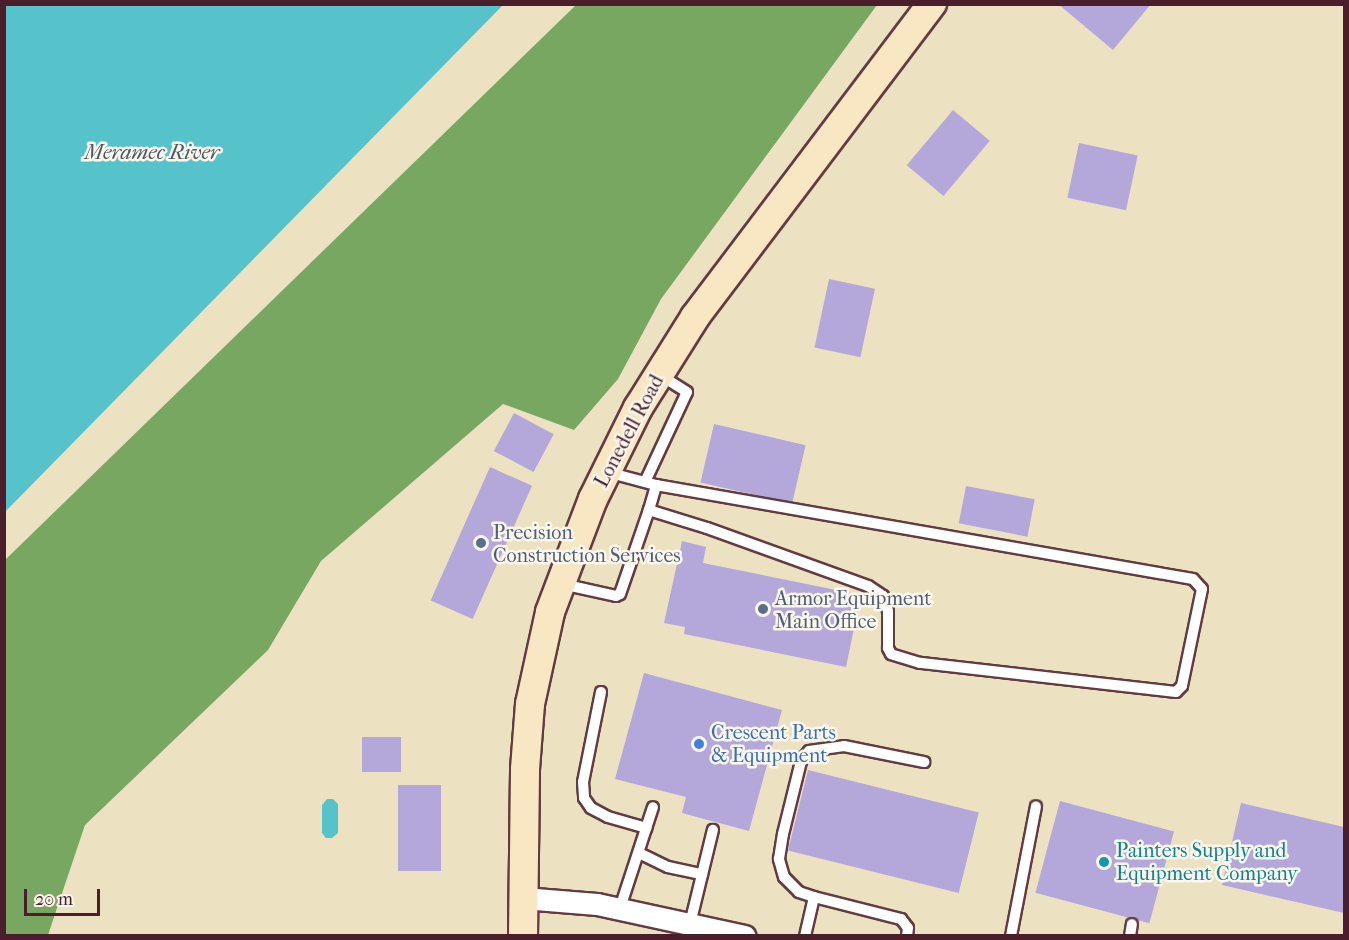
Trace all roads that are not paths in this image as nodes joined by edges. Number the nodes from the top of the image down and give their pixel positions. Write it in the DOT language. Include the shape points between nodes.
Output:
graph roads {
  1 [pos="932,4"];
  2 [pos="658,374"];
  3 [pos="606,472"];
  4 [pos="650,484"];
  5 [pos="650,510"];
  6 [pos="559,583"];
  7 [pos="601,692"];
  8 [pos="924,762"];
  9 [pos="1036,806"];
  10 [pos="653,807"];
  11 [pos="646,828"];
  12 [pos="713,830"];
  13 [pos="639,853"];
  14 [pos="702,874"];
  15 [pos="814,897"];
  16 [pos="524,898"];
  17 [pos="620,908"];
  18 [pos="690,924"];
  19 [pos="523,936"];
  20 [pos="745,936"];
  21 [pos="805,936"];
  22 [pos="907,936"];
  23 [pos="1011,936"];
  1 -- 2 [label="street, Lonedell Road" via="755,235"];
  2 -- 3 [label="street, Lonedell Road"];
  2 -- 4 [label="lane" via="687,392"];
  3 -- 4 [label="lane"];
  3 -- 6 [label="street, Lonedell Road"];
  4 -- 5 [label="lane"];
  4 -- 5 [label="lane" via="1193,579 1202,589 1182,686 1176,692 920,663 891,654 883,596 868,586"];
  5 -- 6 [label="lane" via="620,594"];
  6 -- 16 [label="street, Lonedell Road" via="542,641 529,715"];
  7 -- 11 [label="lane" via="583,782 584,798 591,808 608,817"];
  8 -- 15 [label="lane" via="844,746 816,750 801,761 779,859 784,877 799,892"];
  9 -- 23 [label="lane"];
  10 -- 11 [label="lane"];
  11 -- 13 [label="lane"];
  12 -- 14 [label="lane"];
  13 -- 14 [label="lane" via="668,867"];
  13 -- 17 [label="lane"];
  14 -- 18 [label="lane"];
  15 -- 21 [label="lane"];
  15 -- 22 [label="lane" via="901,919 908,928"];
  16 -- 17 [label="street"];
  16 -- 19 [label="street, Lonedell Road"];
  17 -- 18 [label="street"];
  18 -- 20 [label="street"];
}
